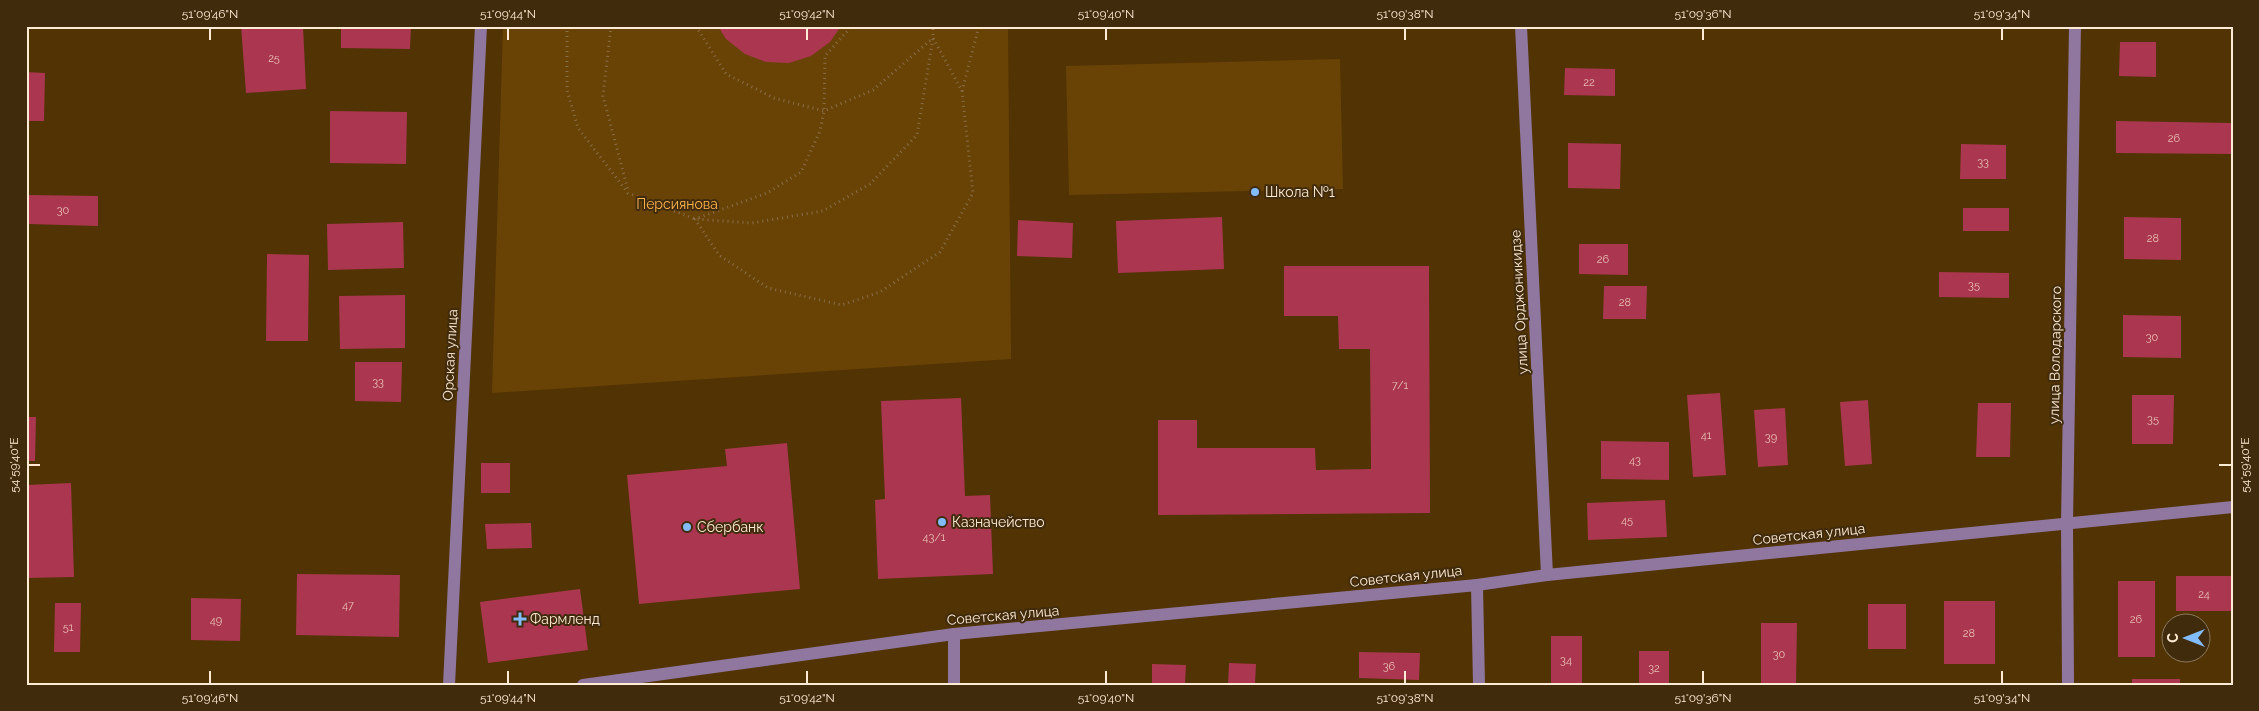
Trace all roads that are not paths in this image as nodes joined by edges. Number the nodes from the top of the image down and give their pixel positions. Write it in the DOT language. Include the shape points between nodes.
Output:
graph roads {
  1 [pos="481,26"];
  2 [pos="1521,26"];
  3 [pos="2075,26"];
  4 [pos="2233,507"];
  5 [pos="2067,523"];
  6 [pos="1547,576"];
  7 [pos="1478,585"];
  8 [pos="954,634"];
  9 [pos="449,685"];
  10 [pos="583,685"];
  11 [pos="954,685"];
  12 [pos="1479,685"];
  13 [pos="2068,685"];
  1 -- 9 [label="street, Орская улица"];
  2 -- 6 [label="street, улица Орджоникидзе"];
  3 -- 5 [label="street, улица Володарского"];
  4 -- 5 [label="street, Советская улица"];
  5 -- 6 [label="street, Советская улица"];
  5 -- 13 [label="street, улица Володарского"];
  6 -- 7 [label="street, Советская улица"];
  7 -- 8 [label="street, Советская улица"];
  7 -- 12 [label="street"];
  8 -- 10 [label="street, Советская улица"];
  8 -- 11 [label="street"];
}
